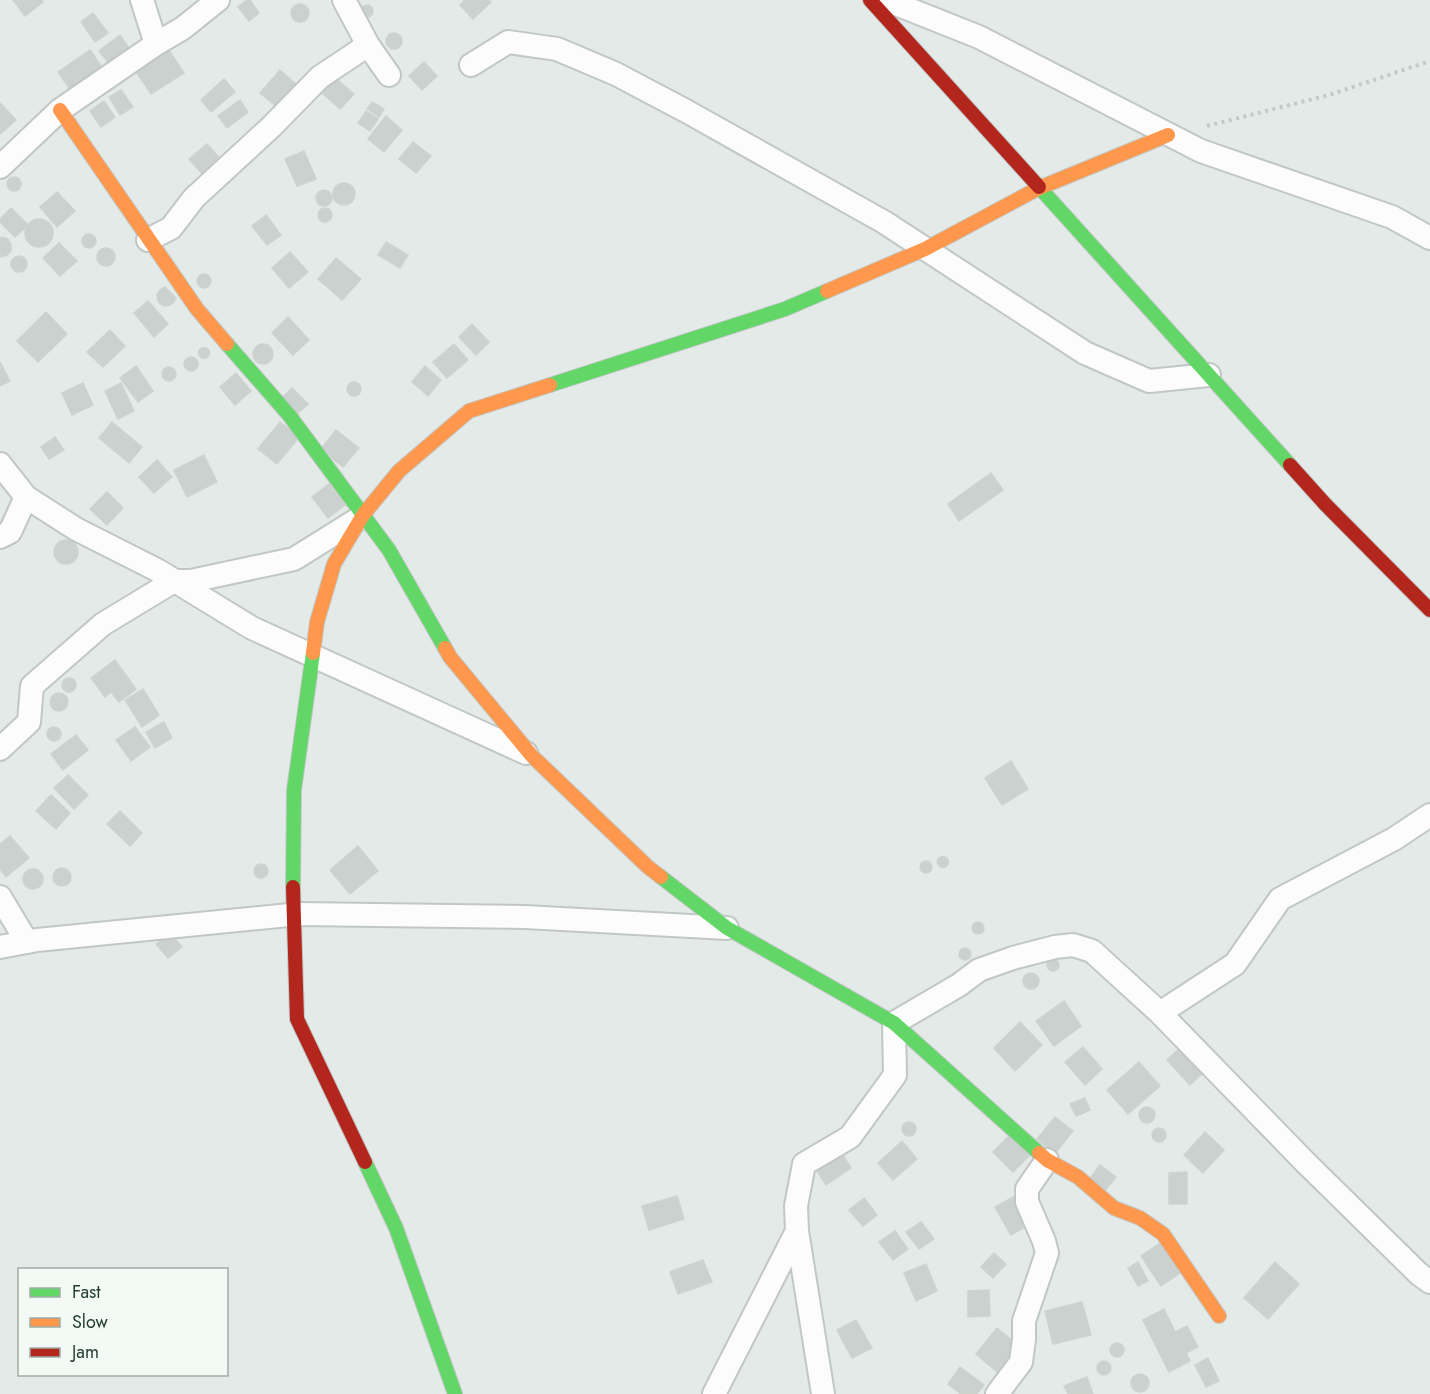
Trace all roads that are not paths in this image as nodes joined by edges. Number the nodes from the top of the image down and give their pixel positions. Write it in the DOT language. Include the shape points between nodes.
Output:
graph roads {
  1 [pos="142,0"];
  2 [pos="218,0"];
  3 [pos="344,0"];
  4 [pos="870,0"];
  5 [pos="886,0"];
  6 [pos="156,44"];
  7 [pos="368,45"];
  8 [pos="471,65"];
  9 [pos="389,75"];
  10 [pos="60,111"];
  11 [pos="1168,135"];
  12 [pos="0,167"];
  13 [pos="1039,188"];
  14 [pos="1430,238"];
  15 [pos="148,240"];
  16 [pos="925,249"];
  17 [pos="1209,375"];
  18 [pos="0,464"];
  19 [pos="26,497"];
  20 [pos="363,515"];
  21 [pos="0,537"];
  22 [pos="174,581"];
  23 [pos="1430,610"];
  24 [pos="312,656"];
  25 [pos="0,749"];
  26 [pos="532,756"];
  27 [pos="1430,815"];
  28 [pos="0,897"];
  29 [pos="292,915"];
  30 [pos="727,928"];
  31 [pos="27,942"];
  32 [pos="0,947"];
  33 [pos="1160,1013"];
  34 [pos="894,1023"];
  35 [pos="1047,1160"];
  36 [pos="797,1231"];
  37 [pos="1430,1282"];
  38 [pos="1219,1316"];
  39 [pos="455,1394"];
  40 [pos="714,1394"];
  41 [pos="823,1394"];
  42 [pos="997,1394"];
  1 -- 6 [label="street"];
  2 -- 6 [label="street"];
  3 -- 7 [label="street"];
  4 -- 13 [label="street"];
  5 -- 11 [label="street" via="979,38"];
  6 -- 10 [label="street"];
  7 -- 9 [label="street"];
  7 -- 15 [label="street" via="320,77 194,198 171,228"];
  8 -- 16 [label="street" via="508,42 557,49 676,106"];
  10 -- 12 [label="street"];
  10 -- 15 [label="street"];
  11 -- 13 [label="street"];
  11 -- 14 [label="street" via="1201,151 1392,217"];
  13 -- 16 [label="street"];
  13 -- 17 [label="street"];
  15 -- 20 [label="street" via="197,309 289,415"];
  16 -- 17 [label="street" via="1085,353 1149,381"];
  16 -- 20 [label="street" via="785,309 469,411 399,471"];
  17 -- 23 [label="street" via="1326,504"];
  18 -- 19 [label="street"];
  19 -- 21 [label="street" via="10,532"];
  19 -- 22 [label="street" via="76,529"];
  20 -- 22 [label="street" via="294,559 191,581"];
  20 -- 24 [label="street" via="334,564 317,622"];
  20 -- 26 [label="street" via="389,550 450,657"];
  22 -- 24 [label="street" via="252,628"];
  22 -- 25 [label="street" via="103,624 32,686 29,722"];
  24 -- 26 [label="street"];
  24 -- 29 [label="street" via="294,790"];
  26 -- 30 [label="street" via="648,867"];
  27 -- 33 [label="street" via="1395,839 1280,899 1236,964"];
  28 -- 31 [label="street"];
  29 -- 30 [label="street" via="525,917"];
  29 -- 31 [label="street"];
  29 -- 39 [label="street" via="297,1019 396,1228"];
  30 -- 34 [label="street"];
  31 -- 32 [label="street"];
  33 -- 34 [label="street" via="1092,951 1073,945 979,970"];
  33 -- 37 [label="street" via="1305,1162"];
  34 -- 35 [label="street"];
  34 -- 36 [label="street" via="895,1075 850,1137 804,1164 796,1206"];
  35 -- 38 [label="street" via="1078,1177 1114,1208 1140,1218 1163,1234"];
  35 -- 42 [label="street" via="1027,1189 1027,1202 1047,1253 1024,1321 1021,1362"];
  36 -- 40 [label="street"];
  36 -- 41 [label="street"];
}
